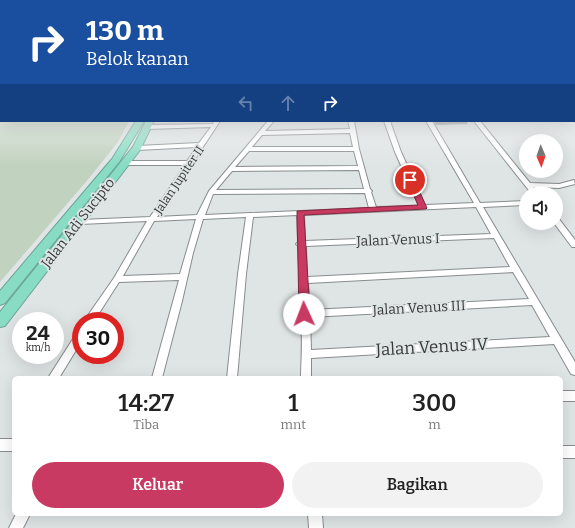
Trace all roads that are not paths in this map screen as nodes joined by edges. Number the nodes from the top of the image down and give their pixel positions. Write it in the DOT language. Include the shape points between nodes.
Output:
graph roads {
  1 [pos="270,122"];
  2 [pos="351,122"];
  3 [pos="387,122"];
  4 [pos="430,122"];
  5 [pos="478,122"];
  6 [pos="146,123"];
  7 [pos="216,123"];
  8 [pos="352,131"];
  9 [pos="261,133"];
  10 [pos="202,145"];
  11 [pos="137,148"];
  12 [pos="247,149"];
  13 [pos="356,149"];
  14 [pos="124,163"];
  15 [pos="190,163"];
  16 [pos="361,168"];
  17 [pos="230,169"];
  18 [pos="574,182"];
  19 [pos="528,185"];
  20 [pos="368,191"];
  21 [pos="211,192"];
  22 [pos="84,199"];
  23 [pos="97,199"];
  24 [pos="519,203"];
  25 [pos="478,204"];
  26 [pos="423,208"];
  27 [pos="373,210"];
  28 [pos="300,213"];
  29 [pos="250,215"];
  30 [pos="200,218"];
  31 [pos="152,219"];
  32 [pos="80,222"];
  33 [pos="563,230"];
  34 [pos="496,236"];
  35 [pos="300,244"];
  36 [pos="575,245"];
  37 [pos="516,269"];
  38 [pos="184,276"];
  39 [pos="117,279"];
  40 [pos="303,280"];
  41 [pos="0,300"];
  42 [pos="534,302"];
  43 [pos="95,312"];
  44 [pos="304,314"];
  45 [pos="0,322"];
  46 [pos="557,340"];
  47 [pos="72,348"];
  48 [pos="306,354"];
  49 [pos="575,371"];
  50 [pos="53,376"];
  51 [pos="158,376"];
  52 [pos="232,376"];
  53 [pos="306,376"];
  54 [pos="563,396"];
  55 [pos="575,396"];
  56 [pos="563,452"];
  57 [pos="575,452"];
  58 [pos="21,516"];
  59 [pos="315,516"];
  60 [pos="16,528"];
  61 [pos="316,528"];
  1 -- 9 [label="street"];
  2 -- 8 [label="street"];
  3 -- 26 [label="street"];
  4 -- 25 [label="street"];
  5 -- 19 [label="street"];
  6 -- 7 [label="street"];
  6 -- 11 [label="highway, Jalan Adi Sucipto"];
  6 -- 22 [label="highway, Jalan Adi Sucipto"];
  7 -- 10 [label="street, Jalan Jupiter II"];
  8 -- 9 [label="street"];
  8 -- 13 [label="street"];
  9 -- 12 [label="street"];
  10 -- 11 [label="street"];
  10 -- 15 [label="street, Jalan Jupiter II"];
  11 -- 14 [label="highway, Jalan Adi Sucipto"];
  12 -- 13 [label="street"];
  12 -- 17 [label="street"];
  13 -- 16 [label="street"];
  14 -- 15 [label="street"];
  14 -- 23 [label="highway, Jalan Adi Sucipto"];
  15 -- 31 [label="street, Jalan Jupiter II"];
  16 -- 17 [label="street"];
  16 -- 20 [label="street"];
  17 -- 21 [label="street"];
  18 -- 19 [label="street" via="561,185"];
  20 -- 21 [label="street"];
  20 -- 27 [label="street"];
  21 -- 30 [label="street"];
  22 -- 23 [label="highway"];
  22 -- 41 [label="highway, Jalan Adi Sucipto"];
  23 -- 32 [label="highway, Jalan Adi Sucipto"];
  24 -- 25 [label="street"];
  25 -- 26 [label="street"];
  25 -- 34 [label="street"];
  26 -- 27 [label="street"];
  27 -- 28 [label="street"];
  28 -- 29 [label="street"];
  28 -- 35 [label="street"];
  29 -- 30 [label="street"];
  29 -- 52 [label="street"];
  30 -- 31 [label="street"];
  30 -- 38 [label="street"];
  31 -- 32 [label="street"];
  31 -- 39 [label="street, Jalan Jupiter II"];
  32 -- 45 [label="highway, Jalan Adi Sucipto"];
  33 -- 36 [label="street"];
  34 -- 35 [label="street, Jalan Venus I"];
  34 -- 37 [label="street"];
  35 -- 40 [label="street"];
  37 -- 40 [label="street"];
  37 -- 42 [label="street"];
  38 -- 39 [label="street"];
  38 -- 51 [label="street"];
  39 -- 43 [label="street, Jalan Jupiter II"];
  40 -- 44 [label="street"];
  42 -- 44 [label="street, Jalan Venus III"];
  42 -- 46 [label="street"];
  44 -- 48 [label="street"];
  46 -- 48 [label="street, Jalan Venus IV"];
  46 -- 49 [label="street"];
  47 -- 50 [label="street"];
  48 -- 53 [label="street"];
  54 -- 55 [label="street"];
  56 -- 57 [label="street"];
  58 -- 60 [label="street"];
  59 -- 61 [label="street"];
}
